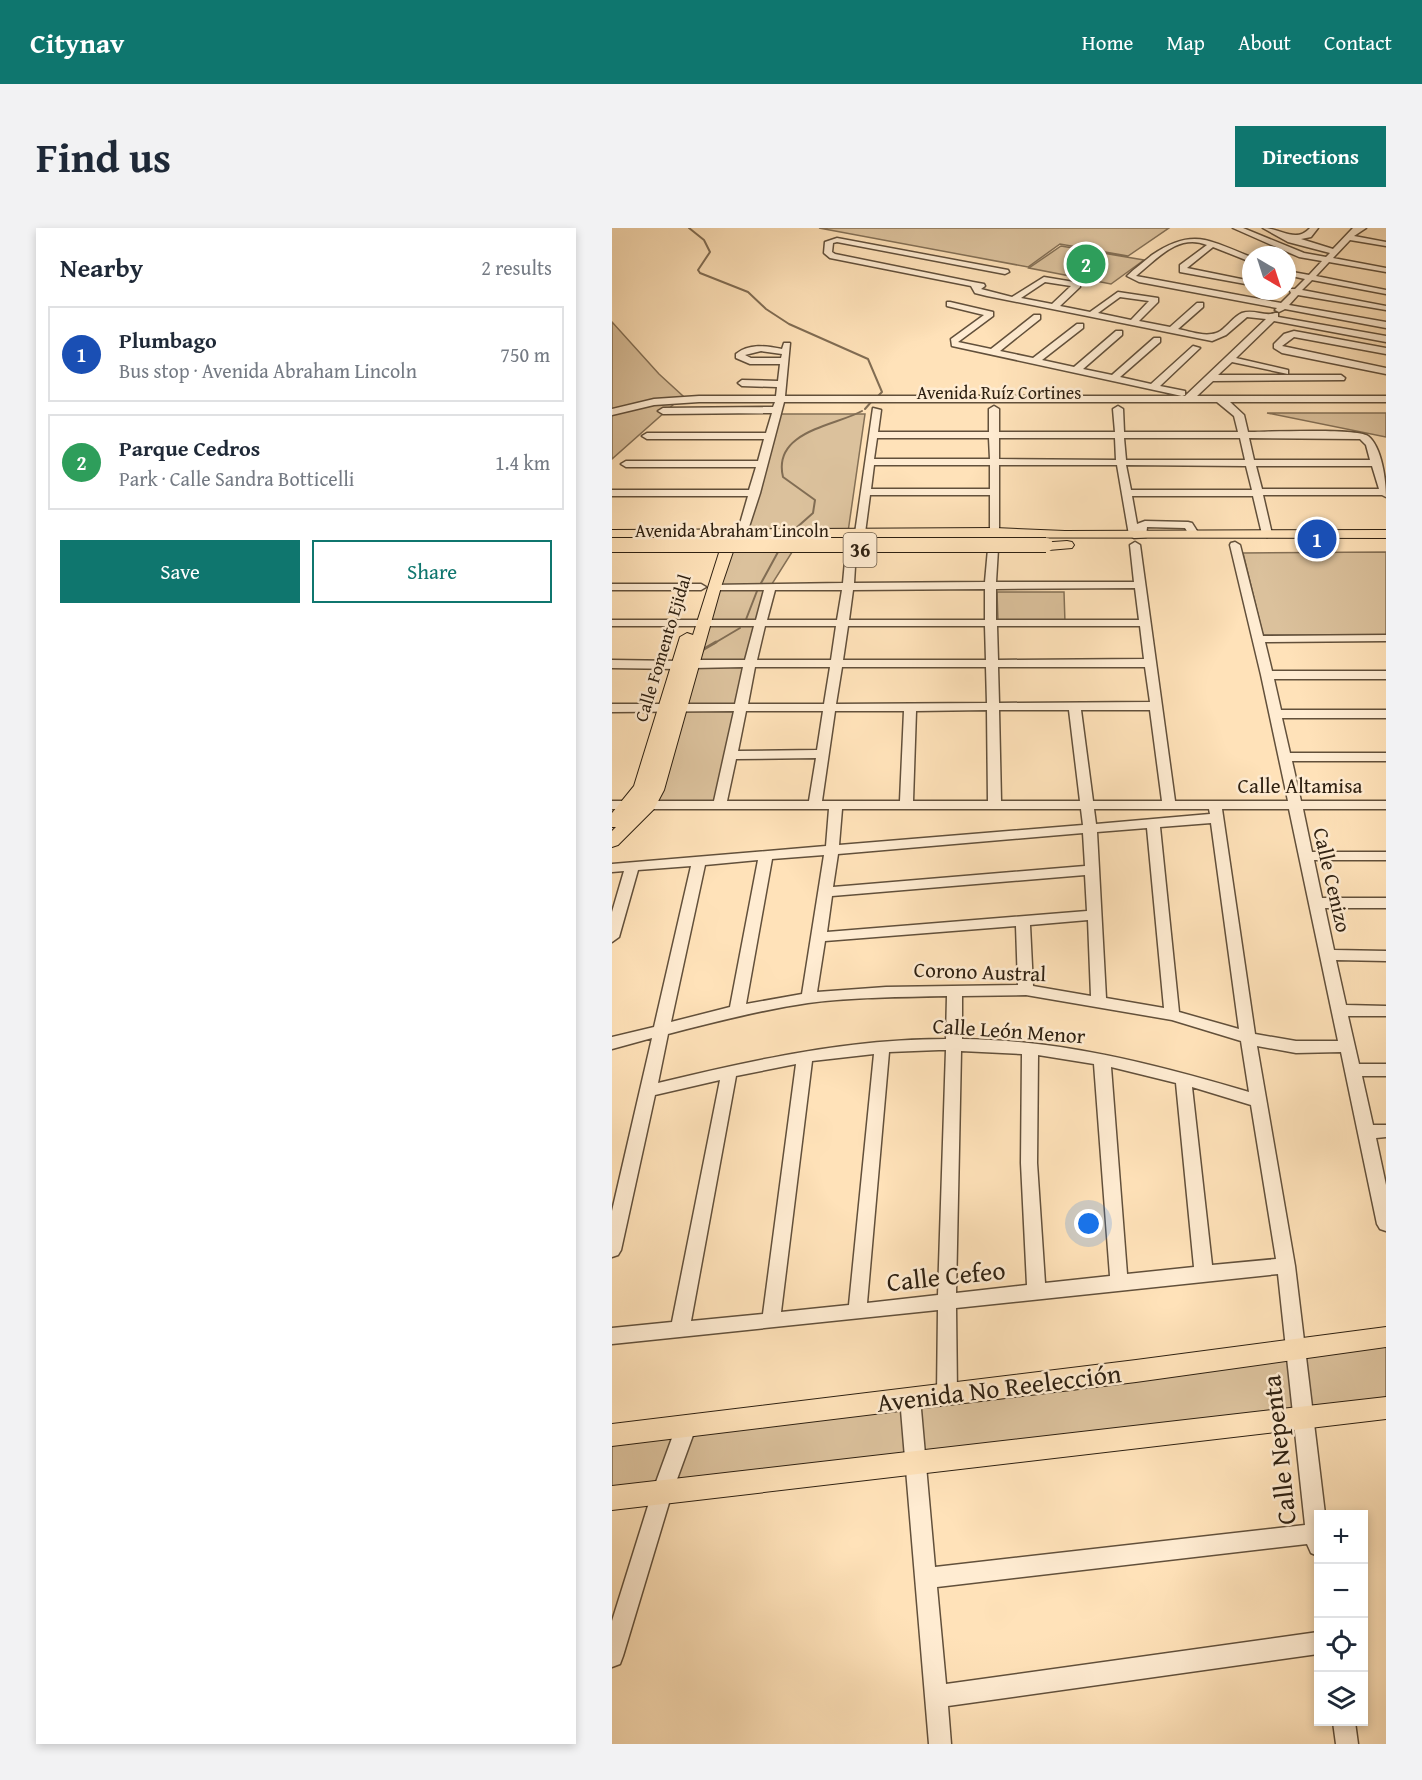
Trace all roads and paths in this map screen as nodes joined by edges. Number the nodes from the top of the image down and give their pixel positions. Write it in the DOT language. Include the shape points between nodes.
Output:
graph roads {
  1 [pos="1238,228"];
  2 [pos="1267,228"];
  3 [pos="1362,228"];
  4 [pos="1313,229"];
  5 [pos="1350,238"];
  6 [pos="1292,239"];
  7 [pos="1274,244"];
  8 [pos="1386,244"];
  9 [pos="1211,245"];
  10 [pos="1337,252"];
  11 [pos="1360,256"];
  12 [pos="1242,257"];
  13 [pos="1328,261"];
  14 [pos="1386,270"];
  15 [pos="1296,275"];
  16 [pos="1310,279"];
  17 [pos="1242,281"];
  18 [pos="973,284"];
  19 [pos="983,286"];
  20 [pos="1297,292"];
  21 [pos="1386,292"];
  22 [pos="1016,298"];
  23 [pos="950,304"];
  24 [pos="1056,305"];
  25 [pos="1200,305"];
  26 [pos="1386,308"];
  27 [pos="1277,312"];
  28 [pos="1093,313"];
  29 [pos="1037,317"];
  30 [pos="1135,320"];
  31 [pos="1386,325"];
  32 [pos="1080,326"];
  33 [pos="1173,329"];
  34 [pos="1119,333"];
  35 [pos="1386,338"];
  36 [pos="1157,340"];
  37 [pos="1196,348"];
  38 [pos="1386,351"];
  39 [pos="993,352"];
  40 [pos="786,353"];
  41 [pos="1229,359"];
  42 [pos="1035,361"];
  43 [pos="1076,370"];
  44 [pos="1386,371"];
  45 [pos="1114,378"];
  46 [pos="1209,378"];
  47 [pos="1314,378"];
  48 [pos="1341,378"];
  49 [pos="742,383"];
  50 [pos="782,384"];
  51 [pos="1157,387"];
  52 [pos="1189,395"];
  53 [pos="760,399"];
  54 [pos="1219,399"];
  55 [pos="1386,399"];
  56 [pos="858,400"];
  57 [pos="778,405"];
  58 [pos="1386,407"];
  59 [pos="994,409"];
  60 [pos="1118,409"];
  61 [pos="713,410"];
  62 [pos="788,410"];
  63 [pos="800,410"];
  64 [pos="876,410"];
  65 [pos="906,410"];
  66 [pos="1235,410"];
  67 [pos="612,412"];
  68 [pos="612,419"];
  69 [pos="647,435"];
  70 [pos="872,435"];
  71 [pos="994,435"];
  72 [pos="1119,435"];
  73 [pos="1243,435"];
  74 [pos="768,436"];
  75 [pos="870,462"];
  76 [pos="1121,462"];
  77 [pos="994,463"];
  78 [pos="1250,463"];
  79 [pos="1375,463"];
  80 [pos="626,464"];
  81 [pos="760,464"];
  82 [pos="865,492"];
  83 [pos="994,492"];
  84 [pos="1257,492"];
  85 [pos="612,493"];
  86 [pos="755,493"];
  87 [pos="1126,493"];
  88 [pos="1386,493"];
  89 [pos="995,532"];
  90 [pos="860,533"];
  91 [pos="612,534"];
  92 [pos="731,534"];
  93 [pos="759,534"];
  94 [pos="1267,534"];
  95 [pos="1386,534"];
  96 [pos="1137,538"];
  97 [pos="612,540"];
  98 [pos="1044,540"];
  99 [pos="1067,540"];
  100 [pos="1386,544"];
  101 [pos="1235,545"];
  102 [pos="612,546"];
  103 [pos="755,548"];
  104 [pos="721,549"];
  105 [pos="993,549"];
  106 [pos="851,550"];
  107 [pos="990,585"];
  108 [pos="1139,585"];
  109 [pos="612,587"];
  110 [pos="707,587"];
  111 [pos="770,587"];
  112 [pos="848,587"];
  113 [pos="991,623"];
  114 [pos="1144,623"];
  115 [pos="612,624"];
  116 [pos="697,624"];
  117 [pos="760,625"];
  118 [pos="842,625"];
  119 [pos="1386,638"];
  120 [pos="1259,639"];
  121 [pos="1149,663"];
  122 [pos="612,664"];
  123 [pos="686,664"];
  124 [pos="750,664"];
  125 [pos="836,665"];
  126 [pos="993,665"];
  127 [pos="1267,675"];
  128 [pos="1386,675"];
  129 [pos="1157,706"];
  130 [pos="674,707"];
  131 [pos="829,707"];
  132 [pos="910,707"];
  133 [pos="1075,707"];
  134 [pos="612,708"];
  135 [pos="741,708"];
  136 [pos="995,708"];
  137 [pos="1274,714"];
  138 [pos="1386,714"];
  139 [pos="823,754"];
  140 [pos="731,755"];
  141 [pos="1283,757"];
  142 [pos="1386,757"];
  143 [pos="906,804"];
  144 [pos="1087,804"];
  145 [pos="620,805"];
  146 [pos="648,805"];
  147 [pos="720,805"];
  148 [pos="815,805"];
  149 [pos="836,805"];
  150 [pos="995,805"];
  151 [pos="1169,805"];
  152 [pos="1294,805"];
  153 [pos="1386,805"];
  154 [pos="1215,812"];
  155 [pos="612,824"];
  156 [pos="1153,824"];
  157 [pos="1090,829"];
  158 [pos="612,841"];
  159 [pos="832,850"];
  160 [pos="766,855"];
  161 [pos="1305,856"];
  162 [pos="1386,856"];
  163 [pos="699,862"];
  164 [pos="632,867"];
  165 [pos="612,868"];
  166 [pos="1091,870"];
  167 [pos="826,892"];
  168 [pos="1316,903"];
  169 [pos="1386,903"];
  170 [pos="1095,915"];
  171 [pos="1023,921"];
  172 [pos="612,937"];
  173 [pos="819,937"];
  174 [pos="1328,956"];
  175 [pos="1386,956"];
  176 [pos="956,990"];
  177 [pos="1026,990"];
  178 [pos="809,998"];
  179 [pos="1099,1003"];
  180 [pos="737,1011"];
  181 [pos="1340,1011"];
  182 [pos="1386,1011"];
  183 [pos="1172,1015"];
  184 [pos="662,1030"];
  185 [pos="1248,1037"];
  186 [pos="612,1043"];
  187 [pos="954,1044"];
  188 [pos="1346,1046"];
  189 [pos="882,1047"];
  190 [pos="1030,1050"];
  191 [pos="805,1057"];
  192 [pos="1102,1059"];
  193 [pos="1353,1070"];
  194 [pos="1386,1070"];
  195 [pos="729,1072"];
  196 [pos="1183,1078"];
  197 [pos="647,1091"];
  198 [pos="1259,1101"];
  199 [pos="1386,1131"];
  200 [pos="1366,1132"];
  201 [pos="1385,1215"];
  202 [pos="612,1250"];
  203 [pos="1286,1266"];
  204 [pos="1204,1273"];
  205 [pos="1119,1283"];
  206 [pos="1036,1292"];
  207 [pos="947,1302"];
  208 [pos="857,1312"];
  209 [pos="771,1321"];
  210 [pos="680,1329"];
  211 [pos="612,1336"];
  212 [pos="1386,1337"];
  213 [pos="1296,1348"];
  214 [pos="947,1394"];
  215 [pos="910,1398"];
  216 [pos="1386,1408"];
  217 [pos="1303,1418"];
  218 [pos="686,1427"];
  219 [pos="612,1435"];
  220 [pos="914,1464"];
  221 [pos="662,1493"];
  222 [pos="612,1498"];
  223 [pos="1314,1510"];
  224 [pos="1314,1540"];
  225 [pos="925,1578"];
  226 [pos="617,1621"];
  227 [pos="1314,1644"];
  228 [pos="612,1656"];
  229 [pos="934,1697"];
  230 [pos="1345,1726"];
  231 [pos="940,1744"];
  232 [pos="1347,1744"];
  1 -- 7 [label="street"];
  2 -- 6 [label="street"];
  3 -- 5 [label="street"];
  4 -- 6 [label="street"];
  5 -- 8 [label="street"];
  5 -- 10 [label="street"];
  6 -- 7 [label="street"];
  6 -- 10 [label="street"];
  7 -- 13 [label="street"];
  9 -- 12 [label="street"];
  9 -- 17 [label="street" via="1183,270"];
  9 -- 27 [label="street" via="1181,238 1132,277"];
  10 -- 11 [label="street"];
  10 -- 13 [label="street"];
  13 -- 14 [label="street"];
  13 -- 16 [label="street"];
  15 -- 16 [label="street"];
  16 -- 20 [label="street"];
  16 -- 21 [label="street"];
  18 -- 19 [label="street"];
  18 -- 19 [label="street" via="833,256 828,253 829,242 837,240 1007,271"];
  18 -- 22 [label="street" via="982,293"];
  19 -- 22 [label="street"];
  20 -- 26 [label="street"];
  20 -- 27 [label="street"];
  22 -- 24 [label="street"];
  22 -- 24 [label="street" via="1044,279 1077,285"];
  22 -- 28 [label="street"];
  23 -- 39 [label="street" via="990,314 954,343"];
  24 -- 28 [label="street"];
  25 -- 33 [label="street"];
  27 -- 31 [label="street"];
  27 -- 33 [label="street" via="1246,313 1224,335"];
  27 -- 35 [label="street"];
  27 -- 41 [label="street"];
  28 -- 30 [label="street"];
  28 -- 30 [label="street" via="1118,294 1155,300"];
  28 -- 33 [label="street"];
  29 -- 39 [label="street"];
  30 -- 33 [label="street"];
  32 -- 42 [label="street"];
  34 -- 43 [label="street"];
  36 -- 45 [label="street"];
  37 -- 51 [label="street"];
  38 -- 44 [label="street" via="1294,334 1277,346"];
  39 -- 42 [label="street"];
  40 -- 50 [label="street"];
  41 -- 46 [label="street"];
  41 -- 47 [label="street"];
  42 -- 43 [label="street"];
  43 -- 45 [label="street"];
  45 -- 51 [label="street"];
  46 -- 47 [label="street"];
  46 -- 52 [label="street"];
  47 -- 48 [label="street"];
  49 -- 50 [label="street"];
  50 -- 57 [label="street"];
  51 -- 52 [label="street"];
  52 -- 54 [label="street, Avenida Ruíz Cortines"];
  52 -- 56 [label="street, Avenida Ruíz Cortines"];
  53 -- 57 [label="street, Avenida Ruíz Cortines"];
  53 -- 61 [label="street" via="766,404"];
  53 -- 67 [label="street, Avenida Ruíz Cortines" via="654,402"];
  54 -- 55 [label="street, Avenida Ruíz Cortines"];
  54 -- 66 [label="street"];
  56 -- 57 [label="street, Avenida Ruíz Cortines"];
  56 -- 63 [label="street" via="787,406"];
  57 -- 61 [label="street, Avenida Ruíz Cortines"];
  57 -- 62 [label="street, Avenida Ruíz Cortines"];
  57 -- 74 [label="street"];
  58 -- 66 [label="street, Avenida Ruíz Cortines"];
  59 -- 60 [label="street, Avenida Ruíz Cortines"];
  59 -- 65 [label="street, Avenida Ruíz Cortines"];
  59 -- 71 [label="street"];
  60 -- 66 [label="street, Avenida Ruíz Cortines"];
  60 -- 72 [label="street"];
  61 -- 68 [label="street, Avenida Ruíz Cortines" via="657,411"];
  64 -- 70 [label="street"];
  66 -- 73 [label="street"];
  69 -- 74 [label="street"];
  70 -- 71 [label="street"];
  70 -- 75 [label="street"];
  71 -- 72 [label="street"];
  71 -- 77 [label="street"];
  72 -- 73 [label="street"];
  72 -- 76 [label="street"];
  73 -- 78 [label="street"];
  73 -- 79 [label="street" via="1363,437 1370,444"];
  74 -- 81 [label="street"];
  75 -- 77 [label="street"];
  75 -- 82 [label="street"];
  76 -- 77 [label="street"];
  76 -- 78 [label="street"];
  76 -- 87 [label="street"];
  77 -- 83 [label="street"];
  78 -- 79 [label="street"];
  78 -- 84 [label="street"];
  79 -- 88 [label="street"];
  80 -- 81 [label="street"];
  81 -- 86 [label="street"];
  82 -- 83 [label="street"];
  82 -- 90 [label="street"];
  83 -- 89 [label="street"];
  84 -- 87 [label="street"];
  84 -- 88 [label="street"];
  84 -- 94 [label="street"];
  85 -- 86 [label="street"];
  86 -- 92 [label="street"];
  87 -- 96 [label="street"];
  89 -- 90 [label="main road, Avenida Abraham Lincoln / 36"];
  89 -- 99 [label="main road, Avenida Abraham Lincoln / 36"];
  90 -- 93 [label="main road, Avenida Abraham Lincoln / 36"];
  91 -- 92 [label="main road, Avenida Abraham Lincoln / 36"];
  92 -- 93 [label="main road, Avenida Abraham Lincoln / 36"];
  92 -- 104 [label="main road, Calle Fomento Ejidal"];
  93 -- 103 [label="main road" via="748,542"];
  94 -- 95 [label="main road, 36"];
  94 -- 96 [label="main road, 36"];
  96 -- 99 [label="main road, 36"];
  96 -- 101 [label="main road, 36"];
  96 -- 108 [label="street"];
  97 -- 98 [label="main road, Avenida Abraham Lincoln / 36"];
  98 -- 99 [label="main road, 36"];
  98 -- 102 [label="main road, 36, bridge"];
  99 -- 105 [label="main road, Avenida Abraham Lincoln / 36" via="1040,548"];
  100 -- 101 [label="main road, 36"];
  101 -- 120 [label="street, Calle Cenizo"];
  102 -- 104 [label="main road, Avenida Abraham Lincoln / 36"];
  103 -- 104 [label="main road, Avenida Abraham Lincoln / 36"];
  103 -- 106 [label="main road, Avenida Abraham Lincoln / 36"];
  104 -- 110 [label="main road, Calle Fomento Ejidal"];
  105 -- 106 [label="main road, Avenida Abraham Lincoln / 36"];
  105 -- 107 [label="street"];
  106 -- 112 [label="street"];
  107 -- 108 [label="street"];
  107 -- 112 [label="street"];
  107 -- 113 [label="street"];
  108 -- 114 [label="street"];
  109 -- 110 [label="street"];
  110 -- 111 [label="street"];
  110 -- 116 [label="main road, Calle Fomento Ejidal"];
  111 -- 112 [label="street"];
  111 -- 117 [label="street"];
  112 -- 118 [label="street"];
  113 -- 114 [label="street"];
  113 -- 118 [label="street"];
  113 -- 126 [label="street"];
  114 -- 121 [label="street"];
  115 -- 116 [label="street"];
  116 -- 117 [label="street"];
  116 -- 123 [label="main road, Calle Fomento Ejidal"];
  117 -- 118 [label="street"];
  117 -- 124 [label="street"];
  118 -- 125 [label="street"];
  119 -- 120 [label="street"];
  120 -- 127 [label="street, Calle Cenizo"];
  121 -- 126 [label="street"];
  121 -- 129 [label="street"];
  122 -- 123 [label="street"];
  123 -- 124 [label="street"];
  123 -- 130 [label="main road, Calle Fomento Ejidal"];
  124 -- 125 [label="street"];
  124 -- 135 [label="street"];
  125 -- 126 [label="street"];
  125 -- 131 [label="street"];
  126 -- 136 [label="street"];
  127 -- 128 [label="street"];
  127 -- 137 [label="street, Calle Cenizo"];
  129 -- 133 [label="street"];
  129 -- 151 [label="street"];
  130 -- 134 [label="street"];
  130 -- 135 [label="street"];
  130 -- 145 [label="main road, Calle Fomento Ejidal" via="642,787"];
  130 -- 146 [label="main road, Calle Fomento Ejidal" via="656,790"];
  131 -- 132 [label="street"];
  131 -- 135 [label="street"];
  131 -- 139 [label="street"];
  132 -- 136 [label="street"];
  132 -- 143 [label="street"];
  133 -- 136 [label="street"];
  133 -- 144 [label="street"];
  135 -- 140 [label="street"];
  136 -- 150 [label="street"];
  137 -- 138 [label="street"];
  137 -- 141 [label="street, Calle Cenizo"];
  139 -- 140 [label="street"];
  139 -- 148 [label="street"];
  140 -- 147 [label="street"];
  141 -- 142 [label="street"];
  141 -- 152 [label="street, Calle Cenizo"];
  143 -- 149 [label="street"];
  143 -- 150 [label="street"];
  144 -- 150 [label="street"];
  144 -- 151 [label="street"];
  144 -- 157 [label="street"];
  145 -- 146 [label="street"];
  145 -- 155 [label="main road, Calle Fomento Ejidal"];
  146 -- 147 [label="street"];
  146 -- 158 [label="main road"];
  147 -- 148 [label="street"];
  148 -- 149 [label="street"];
  149 -- 159 [label="street"];
  151 -- 154 [label="street"];
  152 -- 153 [label="street, Calle Altamisa"];
  152 -- 154 [label="street, Calle Altamisa"];
  152 -- 161 [label="street, Calle Cenizo"];
  154 -- 156 [label="street"];
  154 -- 185 [label="street, Calle Nepenta"];
  156 -- 157 [label="street"];
  156 -- 183 [label="street"];
  157 -- 159 [label="street"];
  157 -- 166 [label="street"];
  159 -- 160 [label="street"];
  159 -- 167 [label="street"];
  160 -- 163 [label="street"];
  160 -- 180 [label="street"];
  161 -- 162 [label="street"];
  161 -- 168 [label="street, Calle Cenizo"];
  163 -- 164 [label="street"];
  163 -- 184 [label="street"];
  164 -- 165 [label="street"];
  164 -- 172 [label="street"];
  166 -- 167 [label="street"];
  166 -- 170 [label="street"];
  167 -- 173 [label="street"];
  168 -- 169 [label="street"];
  168 -- 174 [label="street, Calle Cenizo"];
  170 -- 171 [label="street"];
  170 -- 179 [label="street"];
  171 -- 173 [label="street"];
  171 -- 177 [label="street"];
  173 -- 178 [label="street"];
  174 -- 175 [label="street"];
  174 -- 181 [label="street, Calle Cenizo"];
  176 -- 177 [label="street, Corono Austral"];
  176 -- 178 [label="street, Corono Austral"];
  176 -- 187 [label="street"];
  177 -- 179 [label="street, Corono Austral"];
  178 -- 180 [label="street, Corono Austral"];
  179 -- 183 [label="street, Corono Austral"];
  180 -- 184 [label="street, Corono Austral"];
  181 -- 182 [label="street"];
  181 -- 188 [label="street, Calle Cenizo"];
  183 -- 185 [label="street, Corono Austral"];
  184 -- 186 [label="street, Corono Austral"];
  184 -- 197 [label="street"];
  185 -- 188 [label="street, Corono Austral" via="1296,1047"];
  185 -- 198 [label="street, Calle Nepenta"];
  187 -- 189 [label="street, Calle León Menor"];
  187 -- 190 [label="street, Calle León Menor"];
  187 -- 207 [label="street"];
  188 -- 193 [label="street, Calle Cenizo"];
  189 -- 191 [label="street, Calle León Menor"];
  189 -- 208 [label="street"];
  190 -- 192 [label="street, Calle León Menor"];
  190 -- 206 [label="street" via="1029,1163"];
  191 -- 195 [label="street, Calle León Menor"];
  191 -- 209 [label="street"];
  192 -- 196 [label="street, Calle León Menor"];
  192 -- 205 [label="street"];
  193 -- 194 [label="street"];
  193 -- 200 [label="street, Calle Cenizo"];
  195 -- 197 [label="street, Calle León Menor"];
  195 -- 210 [label="street"];
  196 -- 198 [label="street, Calle León Menor"];
  196 -- 204 [label="street"];
  197 -- 202 [label="street"];
  198 -- 203 [label="street, Calle Nepenta"];
  199 -- 200 [label="street"];
  200 -- 201 [label="street, Calle Cenizo"];
  203 -- 204 [label="street, Calle Cefeo"];
  203 -- 213 [label="street, Calle Nepenta"];
  204 -- 205 [label="street, Calle Cefeo"];
  205 -- 206 [label="street, Calle Cefeo"];
  206 -- 207 [label="street, Calle Cefeo"];
  207 -- 208 [label="street, Calle Cefeo"];
  207 -- 214 [label="street"];
  208 -- 209 [label="street, Calle Cefeo"];
  209 -- 210 [label="street, Calle Cefeo"];
  210 -- 211 [label="street, Calle Cefeo"];
  212 -- 213 [label="main road, Avenida No Reelección"];
  213 -- 214 [label="main road, Avenida No Reelección"];
  213 -- 217 [label="street, Calle Nepenta"];
  214 -- 215 [label="main road, Avenida No Reelección"];
  215 -- 218 [label="main road, Avenida No Reelección"];
  215 -- 220 [label="street"];
  216 -- 217 [label="main road"];
  217 -- 220 [label="main road"];
  217 -- 223 [label="street, Calle Nepenta"];
  218 -- 219 [label="main road, Avenida No Reelección"];
  218 -- 221 [label="street"];
  220 -- 221 [label="main road"];
  220 -- 225 [label="street"];
  221 -- 222 [label="main road"];
  221 -- 226 [label="street"];
  224 -- 225 [label="street"];
  225 -- 229 [label="street"];
  226 -- 228 [label="street"];
  227 -- 229 [label="street"];
  229 -- 231 [label="street"];
  230 -- 232 [label="street"];
}
